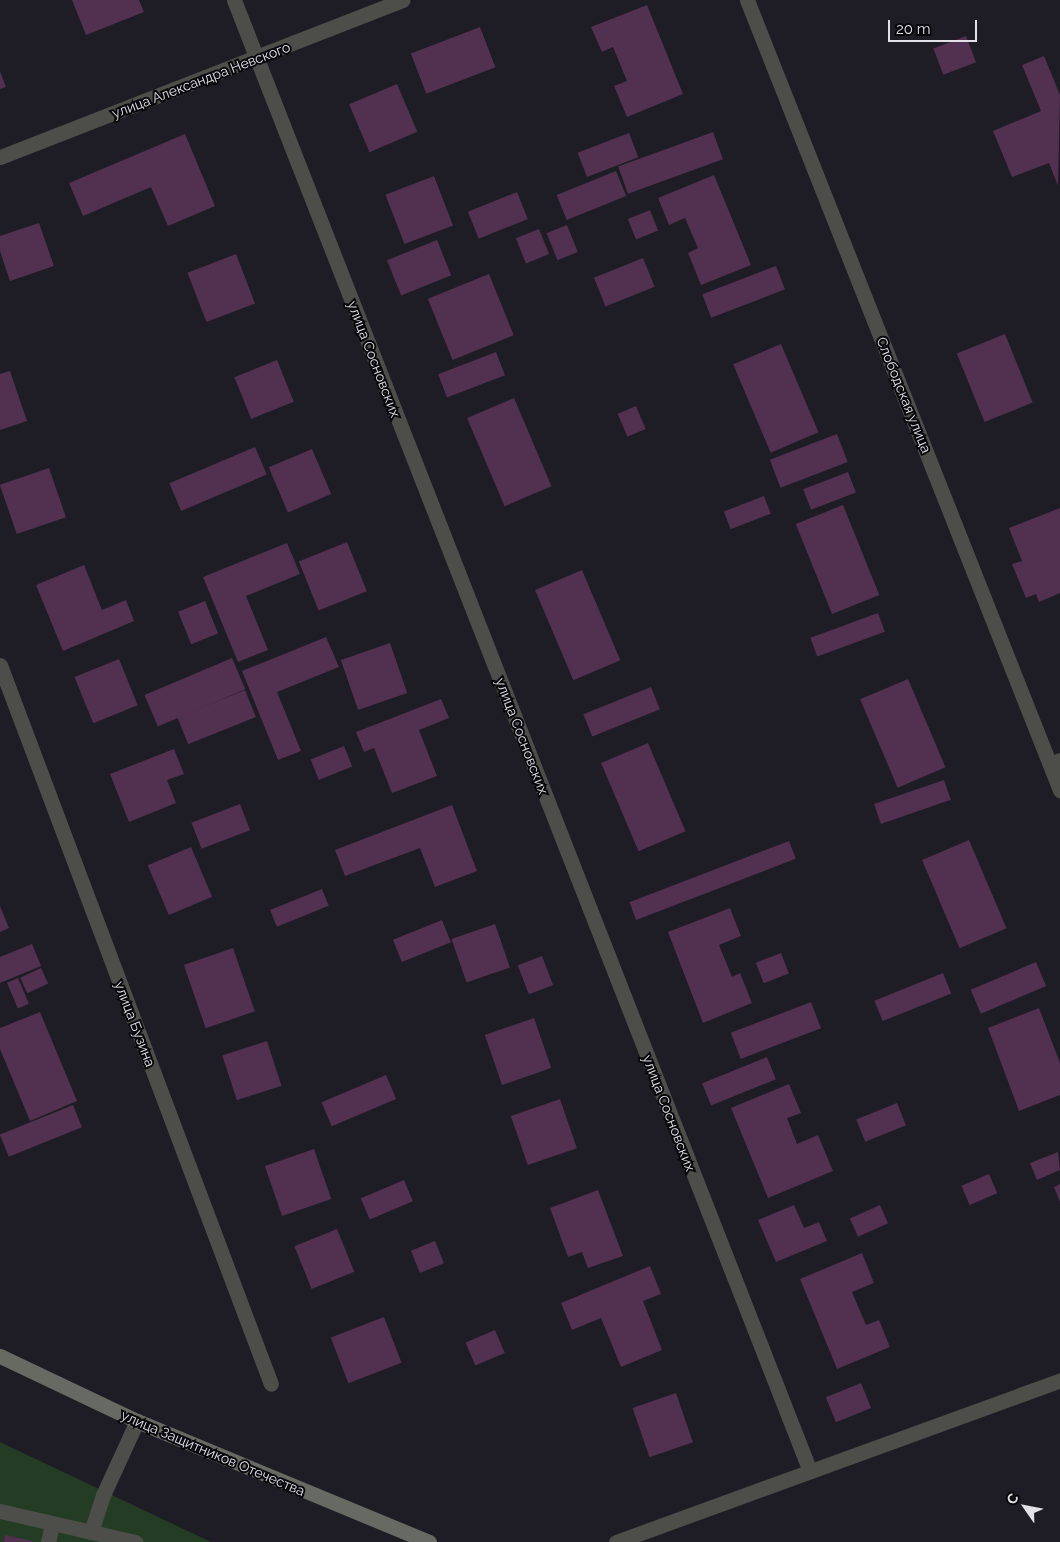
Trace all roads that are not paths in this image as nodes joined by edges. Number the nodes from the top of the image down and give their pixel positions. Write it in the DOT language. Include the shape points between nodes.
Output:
graph roads {
  1 [pos="234,0"];
  2 [pos="402,0"];
  3 [pos="747,0"];
  4 [pos="257,59"];
  5 [pos="0,157"];
  6 [pos="0,665"];
  7 [pos="1055,762"];
  8 [pos="1060,790"];
  9 [pos="0,1356"];
  10 [pos="1060,1380"];
  11 [pos="271,1384"];
  12 [pos="137,1421"];
  13 [pos="810,1471"];
  14 [pos="0,1511"];
  15 [pos="52,1524"];
  16 [pos="91,1532"];
  17 [pos="48,1542"];
  18 [pos="135,1542"];
  19 [pos="429,1542"];
  20 [pos="616,1542"];
  1 -- 4 [label="street, улица Сосновских"];
  2 -- 4 [label="street, улица Александра Невского"];
  3 -- 7 [label="street, Слободская улица"];
  4 -- 5 [label="street, улица Александра Невского"];
  4 -- 13 [label="street, улица Сосновских"];
  6 -- 11 [label="street, улица Бузина"];
  7 -- 8 [label="street, Слободская улица"];
  9 -- 12 [label="main road, улица Защитников Отечества"];
  10 -- 13 [label="street"];
  12 -- 16 [label="street" via="103,1495"];
  12 -- 19 [label="main road, улица Защитников Отечества"];
  13 -- 20 [label="street"];
  14 -- 15 [label="street"];
  15 -- 16 [label="street"];
  15 -- 17 [label="street"];
  16 -- 18 [label="street"];
}
